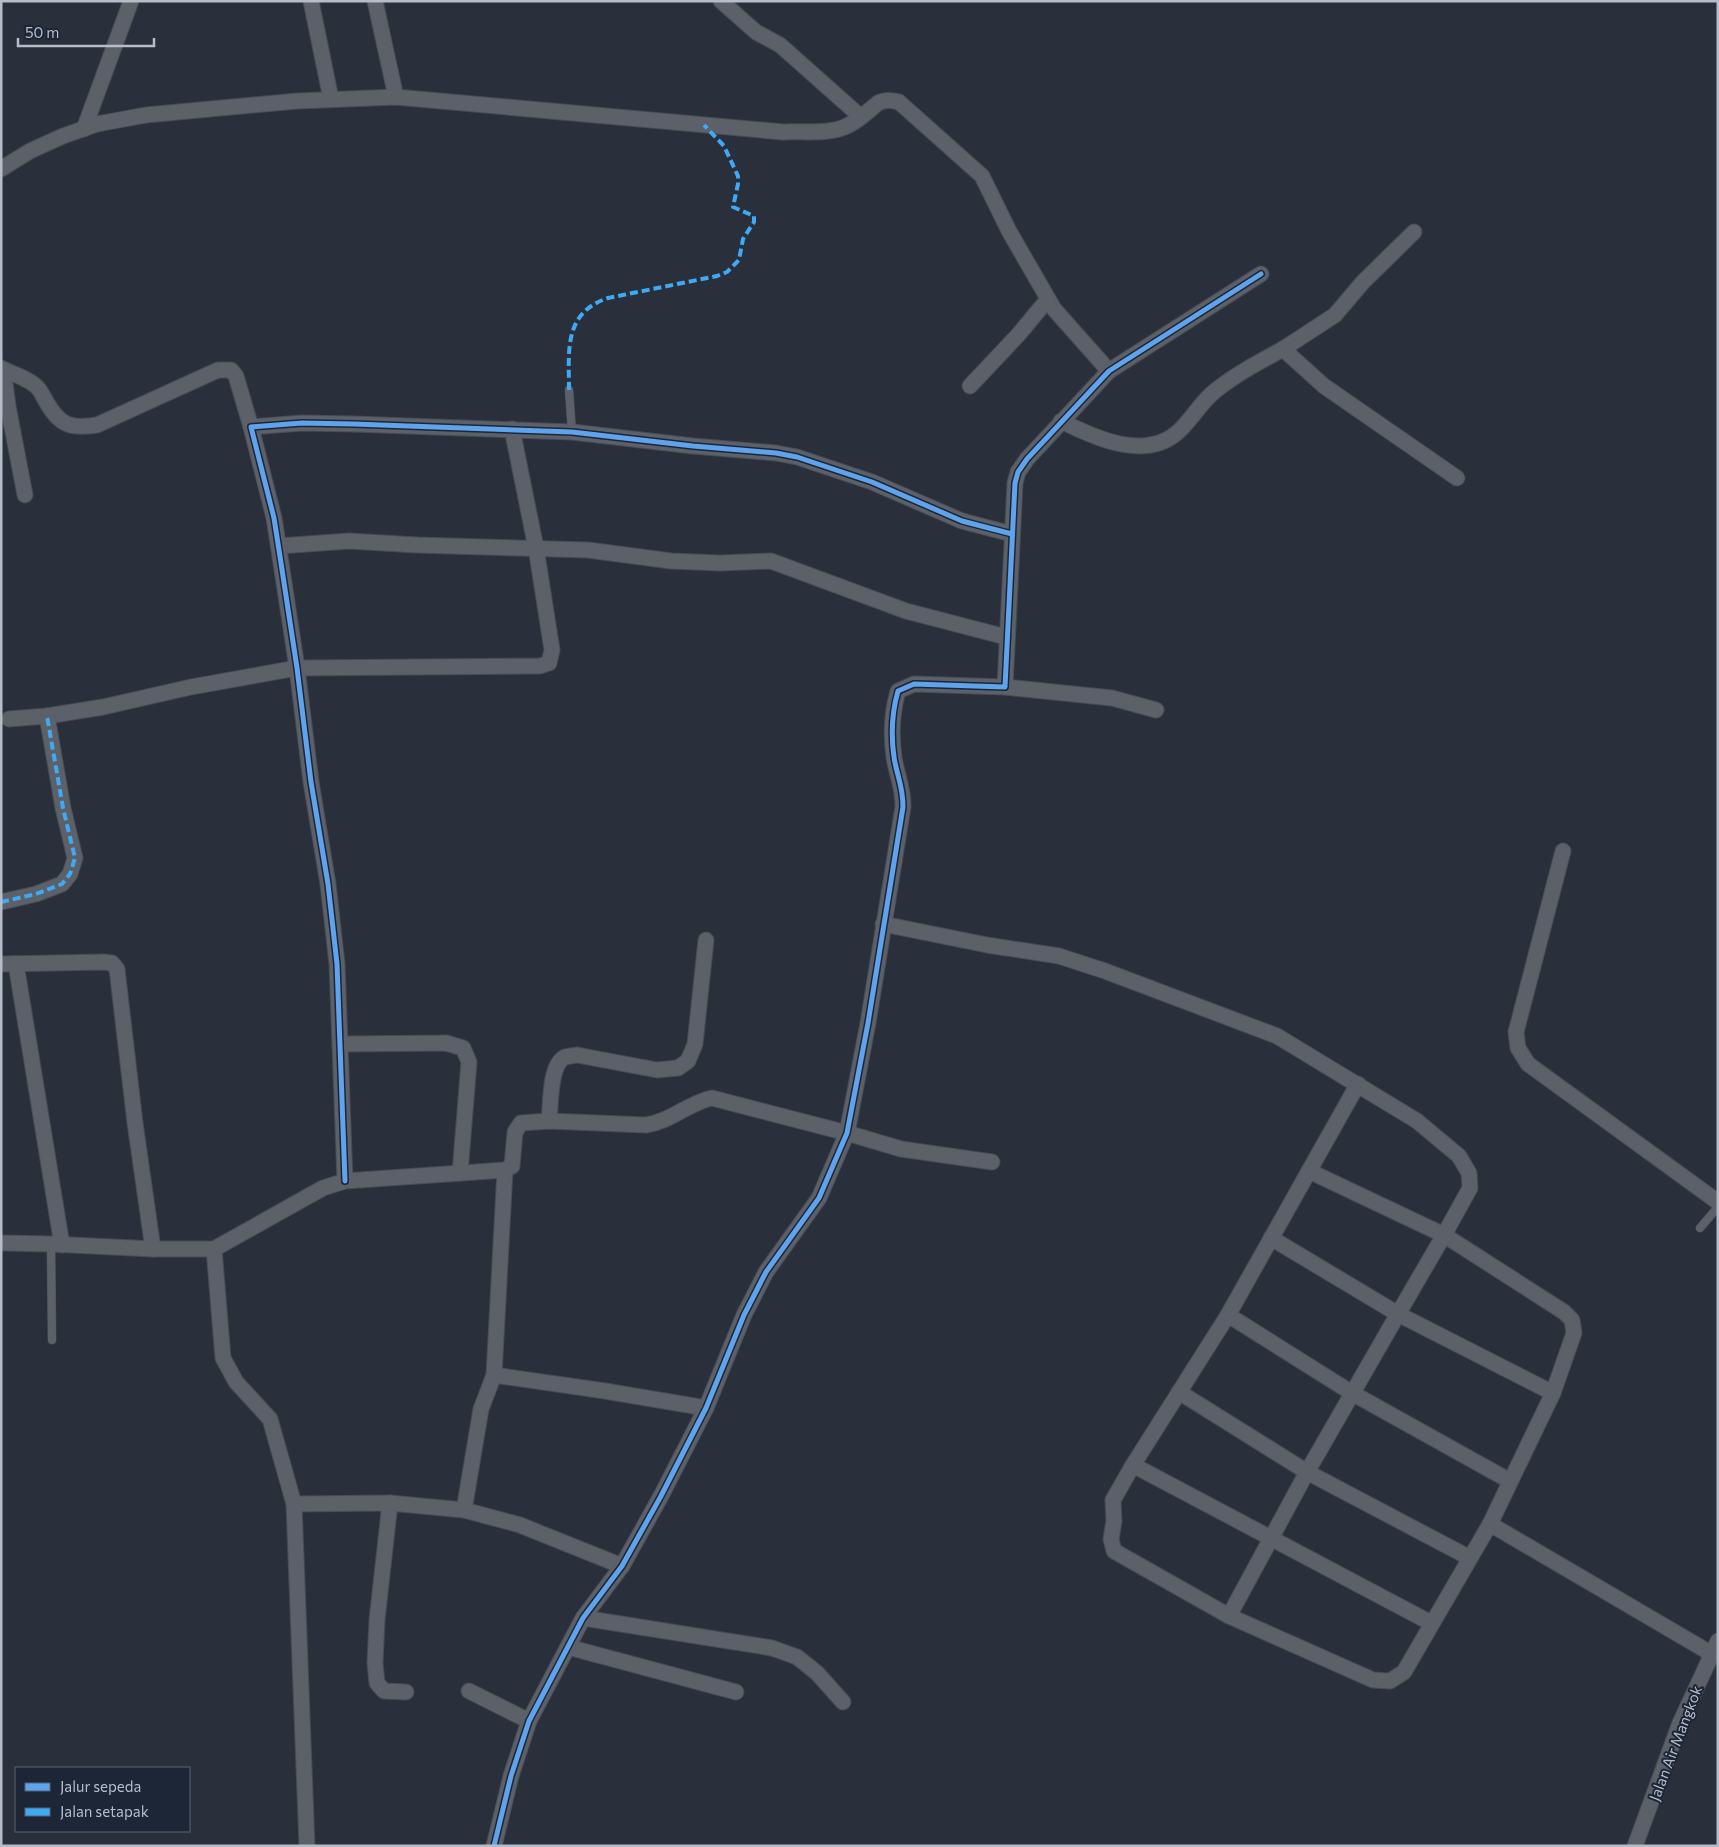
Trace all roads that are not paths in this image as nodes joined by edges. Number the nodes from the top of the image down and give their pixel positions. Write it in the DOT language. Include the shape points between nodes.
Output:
graph roads {
  1 [pos="131,1"];
  2 [pos="311,1"];
  3 [pos="375,1"];
  4 [pos="722,1"];
  5 [pos="396,97"];
  6 [pos="331,99"];
  7 [pos="861,117"];
  8 [pos="84,129"];
  9 [pos="1,170"];
  10 [pos="1414,232"];
  11 [pos="1261,274"];
  12 [pos="1048,299"];
  13 [pos="1283,349"];
  14 [pos="2,369"];
  15 [pos="1109,371"];
  16 [pos="970,386"];
  17 [pos="569,390"];
  18 [pos="1061,421"];
  19 [pos="251,427"];
  20 [pos="512,429"];
  21 [pos="572,432"];
  22 [pos="1457,478"];
  23 [pos="25,495"];
  24 [pos="1012,534"];
  25 [pos="278,546"];
  26 [pos="536,548"];
  27 [pos="1006,637"];
  28 [pos="297,668"];
  29 [pos="1005,687"];
  30 [pos="1156,710"];
  31 [pos="47,716"];
  32 [pos="9,719"];
  33 [pos="1563,851"];
  34 [pos="1,902"];
  35 [pos="883,924"];
  36 [pos="706,940"];
  37 [pos="9,964"];
  38 [pos="341,1044"];
  39 [pos="1358,1084"];
  40 [pos="549,1121"];
  41 [pos="847,1133"];
  42 [pos="992,1162"];
  43 [pos="505,1170"];
  44 [pos="1310,1171"];
  45 [pos="460,1173"];
  46 [pos="345,1181"];
  47 [pos="1718,1202"];
  48 [pos="1718,1207"];
  49 [pos="1700,1228"];
  50 [pos="1444,1235"];
  51 [pos="1271,1238"];
  52 [pos="1,1244"];
  53 [pos="57,1244"];
  54 [pos="153,1249"];
  55 [pos="214,1249"];
  56 [pos="1398,1314"];
  57 [pos="1228,1315"];
  58 [pos="52,1340"];
  59 [pos="494,1375"];
  60 [pos="1179,1392"];
  61 [pos="1352,1393"];
  62 [pos="1553,1393"];
  63 [pos="706,1408"];
  64 [pos="1133,1465"];
  65 [pos="1307,1472"];
  66 [pos="1510,1481"];
  67 [pos="294,1504"];
  68 [pos="390,1504"];
  69 [pos="464,1510"];
  70 [pos="1490,1524"];
  71 [pos="1271,1537"];
  72 [pos="1470,1558"];
  73 [pos="622,1566"];
  74 [pos="1229,1616"];
  75 [pos="583,1618"];
  76 [pos="1431,1623"];
  77 [pos="568,1647"];
  78 [pos="1715,1648"];
  79 [pos="469,1691"];
  80 [pos="406,1692"];
  81 [pos="736,1692"];
  82 [pos="843,1702"];
  83 [pos="529,1721"];
  84 [pos="307,1846"];
  85 [pos="494,1846"];
  86 [pos="1635,1846"];
  1 -- 8 [label="street"];
  2 -- 6 [label="street"];
  3 -- 5 [label="street"];
  4 -- 7 [label="street" via="744,22 780,45"];
  5 -- 6 [label="street"];
  5 -- 7 [label="street" via="783,132 832,130"];
  6 -- 8 [label="street" via="146,115"];
  7 -- 12 [label="street" via="882,101 900,102 978,171"];
  8 -- 9 [label="street" via="30,151"];
  10 -- 13 [label="street" via="1335,315"];
  11 -- 15 [label="street"];
  12 -- 15 [label="street" via="1070,329"];
  12 -- 16 [label="street"];
  13 -- 18 [label="street" via="1213,392 1181,430 1162,443 1140,447 1114,442"];
  13 -- 22 [label="street" via="1324,386"];
  14 -- 19 [label="street" via="33,383 54,415 60,421 76,426 97,425 203,376 228,369 236,376"];
  14 -- 23 [label="street"];
  15 -- 18 [label="street"];
  17 -- 21 [label="lane"];
  18 -- 24 [label="street" via="1015,477"];
  19 -- 20 [label="street" via="302,423"];
  19 -- 25 [label="street"];
  20 -- 21 [label="street"];
  20 -- 26 [label="street"];
  21 -- 24 [label="street" via="797,457 872,482 962,521"];
  24 -- 27 [label="street"];
  25 -- 26 [label="street" via="349,541"];
  25 -- 28 [label="street"];
  26 -- 27 [label="street" via="588,550 672,561 771,561 906,611"];
  26 -- 28 [label="street" via="552,650 549,663 540,666"];
  27 -- 29 [label="street"];
  28 -- 31 [label="street"];
  28 -- 38 [label="street" via="331,911"];
  29 -- 30 [label="street" via="1112,698"];
  29 -- 35 [label="street" via="914,684 898,691 892,740 903,791 902,807"];
  31 -- 32 [label="street"];
  31 -- 34 [label="street" via="75,858 70,874 62,884"];
  33 -- 47 [label="street" via="1516,1032 1518,1048 1528,1064"];
  35 -- 39 [label="street" via="1059,956 1084,964 1278,1036"];
  35 -- 41 [label="street"];
  36 -- 40 [label="street" via="695,1044 688,1061 678,1068 657,1070 577,1055 565,1057 556,1065 553,1077"];
  37 -- 53 [label="street"];
  37 -- 54 [label="street" via="104,962 112,963 117,969"];
  38 -- 45 [label="street" via="446,1043 463,1048 469,1062"];
  38 -- 46 [label="street"];
  39 -- 44 [label="street"];
  39 -- 50 [label="street" via="1417,1121 1459,1156 1469,1173 1470,1188"];
  40 -- 41 [label="street" via="646,1125 660,1123 712,1098"];
  40 -- 43 [label="street" via="521,1123 515,1132 512,1166"];
  41 -- 42 [label="street" via="901,1150"];
  41 -- 63 [label="street" via="819,1198 766,1272 744,1315"];
  43 -- 45 [label="street"];
  43 -- 59 [label="street"];
  44 -- 50 [label="street"];
  44 -- 51 [label="street"];
  45 -- 46 [label="street"];
  46 -- 55 [label="street" via="323,1188"];
  48 -- 49 [label="lane"];
  50 -- 56 [label="street"];
  50 -- 62 [label="street" via="1572,1320 1574,1333"];
  51 -- 56 [label="street"];
  51 -- 57 [label="street"];
  52 -- 53 [label="street"];
  53 -- 54 [label="street"];
  53 -- 58 [label="lane"];
  54 -- 55 [label="street"];
  55 -- 67 [label="street" via="222,1358 236,1382 270,1419"];
  56 -- 61 [label="street"];
  56 -- 62 [label="street"];
  57 -- 60 [label="street"];
  57 -- 61 [label="street"];
  59 -- 63 [label="street"];
  59 -- 69 [label="street" via="481,1409"];
  60 -- 64 [label="street"];
  60 -- 65 [label="street"];
  61 -- 65 [label="street"];
  61 -- 66 [label="street"];
  62 -- 66 [label="street"];
  63 -- 73 [label="street"];
  64 -- 71 [label="street"];
  64 -- 74 [label="street" via="1113,1500 1111,1540 1114,1551"];
  65 -- 71 [label="street"];
  65 -- 72 [label="street"];
  66 -- 70 [label="street"];
  67 -- 68 [label="street"];
  67 -- 84 [label="street"];
  68 -- 69 [label="street"];
  68 -- 80 [label="street" via="378,1620 376,1684 384,1691"];
  69 -- 73 [label="street" via="520,1525"];
  70 -- 72 [label="street"];
  70 -- 78 [label="street"];
  71 -- 74 [label="street"];
  71 -- 76 [label="street"];
  72 -- 76 [label="street"];
  73 -- 75 [label="street"];
  74 -- 76 [label="street" via="1373,1680 1382,1681 1390,1681 1404,1672"];
  75 -- 77 [label="street"];
  75 -- 82 [label="street" via="772,1648 797,1657 817,1673"];
  77 -- 81 [label="street"];
  77 -- 83 [label="street"];
  78 -- 86 [label="street, Jalan Air Mangkok" via="1680,1723"];
  79 -- 83 [label="street"];
  83 -- 85 [label="street" via="511,1776"];
}
